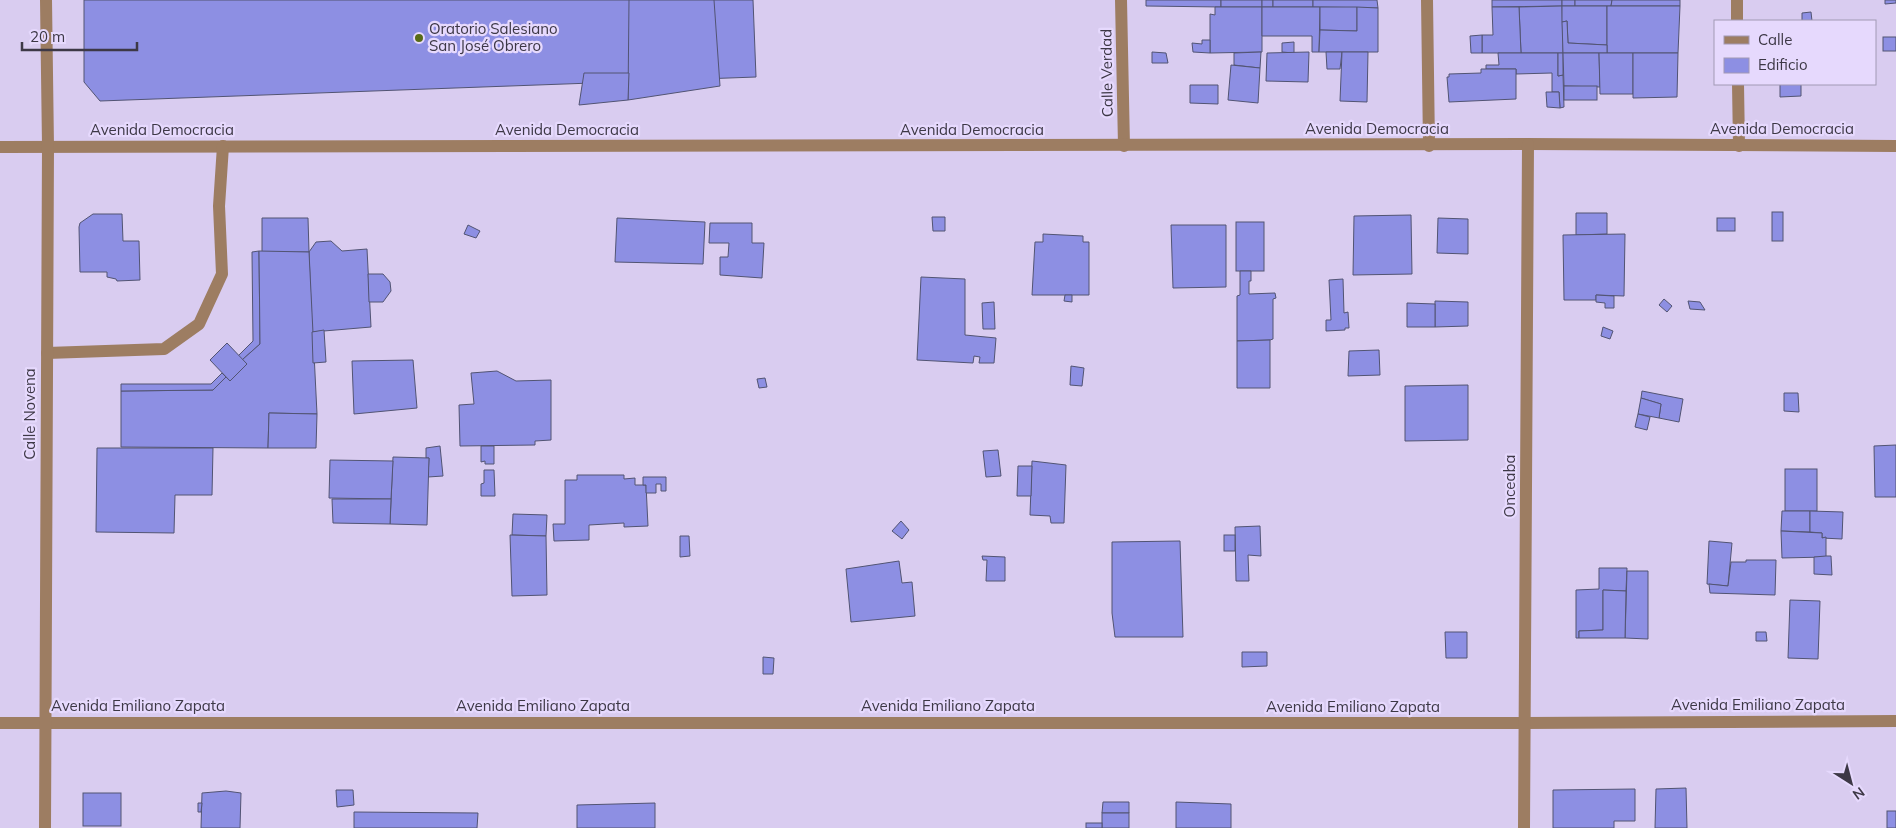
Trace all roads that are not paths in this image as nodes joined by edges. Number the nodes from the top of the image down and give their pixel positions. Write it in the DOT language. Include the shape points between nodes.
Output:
graph roads {
  1 [pos="46,0"];
  2 [pos="1121,0"];
  3 [pos="1427,0"];
  4 [pos="1737,0"];
  5 [pos="1737,20"];
  6 [pos="1738,85"];
  7 [pos="1528,144"];
  8 [pos="48,146"];
  9 [pos="223,146"];
  10 [pos="1124,146"];
  11 [pos="1429,146"];
  12 [pos="1738,146"];
  13 [pos="1896,146"];
  14 [pos="0,147"];
  15 [pos="47,353"];
  16 [pos="1896,721"];
  17 [pos="45,722"];
  18 [pos="0,723"];
  19 [pos="1525,723"];
  20 [pos="45,828"];
  21 [pos="1524,828"];
  1 -- 8 [label="street, Calle Novena"];
  2 -- 10 [label="street, Calle Verdad"];
  3 -- 11 [label="street"];
  4 -- 5 [label="street"];
  6 -- 12 [label="street"];
  7 -- 11 [label="street, Avenida Democracia"];
  7 -- 12 [label="street, Avenida Democracia"];
  7 -- 19 [label="street, Onceaba"];
  8 -- 9 [label="street, Avenida Democracia"];
  8 -- 14 [label="street, Avenida Democracia"];
  8 -- 15 [label="street, Calle Novena"];
  9 -- 10 [label="street, Avenida Democracia"];
  9 -- 15 [label="street" via="219,206 222,274 199,324 164,349"];
  10 -- 11 [label="street, Avenida Democracia"];
  12 -- 13 [label="street, Avenida Democracia"];
  15 -- 17 [label="street, Calle Novena"];
  16 -- 19 [label="street, Avenida Emiliano Zapata"];
  17 -- 18 [label="street, Avenida Emiliano Zapata"];
  17 -- 19 [label="street, Avenida Emiliano Zapata"];
  17 -- 20 [label="street, Calle Novena"];
  19 -- 21 [label="street, Onceaba"];
}
